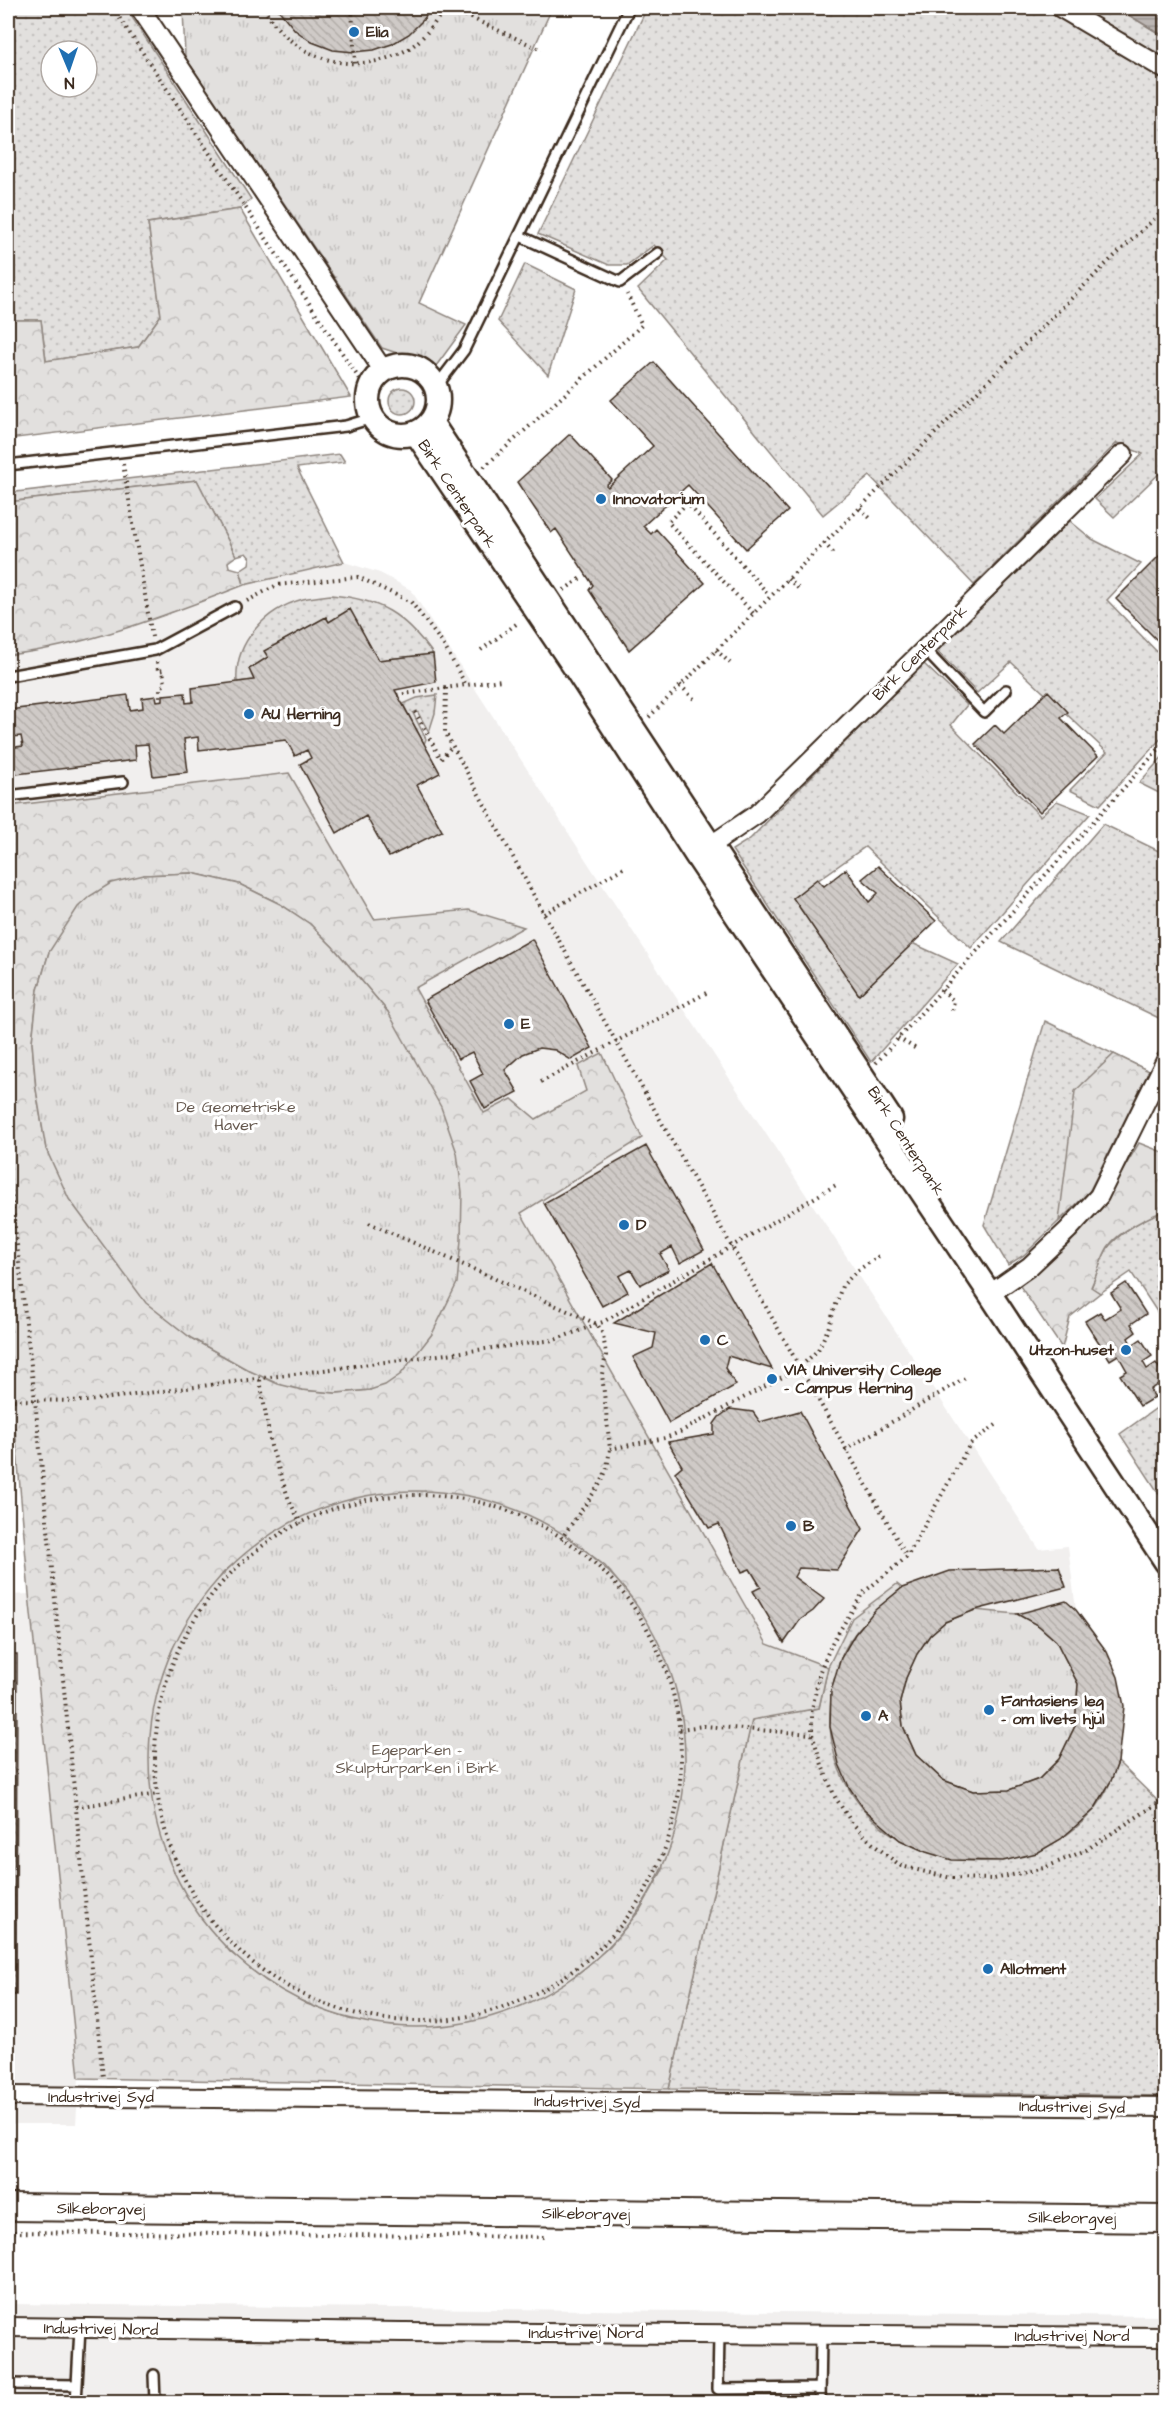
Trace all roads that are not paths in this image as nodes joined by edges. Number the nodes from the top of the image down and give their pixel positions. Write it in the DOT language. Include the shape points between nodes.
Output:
graph roads {
  1 [pos="140,8"];
  2 [pos="629,8"];
  3 [pos="1061,8"];
  4 [pos="1166,70"];
  5 [pos="520,236"];
  6 [pos="658,253"];
  7 [pos="383,370"];
  8 [pos="436,387"];
  9 [pos="372,418"];
  10 [pos="424,427"];
  11 [pos="1123,454"];
  12 [pos="8,465"];
  13 [pos="235,608"];
  14 [pos="924,650"];
  15 [pos="8,676"];
  16 [pos="1006,690"];
  17 [pos="123,782"];
  18 [pos="8,796"];
  19 [pos="704,850"];
  20 [pos="1166,1060"];
  21 [pos="995,1290"];
  22 [pos="1161,1538"];
  23 [pos="1166,1562"];
  24 [pos="8,2096"];
  25 [pos="1166,2108"];
  26 [pos="8,2208"];
  27 [pos="1166,2219"];
  28 [pos="8,2327"];
  29 [pos="80,2328"];
  30 [pos="719,2334"];
  31 [pos="821,2335"];
  32 [pos="1166,2337"];
  33 [pos="154,2375"];
  34 [pos="8,2384"];
  35 [pos="77,2385"];
  36 [pos="820,2388"];
  37 [pos="76,2403"];
  38 [pos="155,2403"];
  39 [pos="820,2403"];
  1 -- 7 [label="street"];
  2 -- 5 [label="lane"];
  3 -- 4 [label="street"];
  5 -- 6 [label="lane" via="620,282"];
  5 -- 8 [label="lane" via="464,350"];
  7 -- 8 [label="street" via="398,365 414,366 427,374"];
  7 -- 9 [label="street" via="368,392"];
  8 -- 10 [label="street" via="437,411"];
  9 -- 10 [label="street" via="391,434 404,436"];
  9 -- 12 [label="lane" via="346,426"];
  10 -- 19 [label="street, Birk Centerpark" via="575,668"];
  10 -- 19 [label="street, Birk Centerpark" via="470,480 635,730"];
  11 -- 14 [label="street, Birk Centerpark"];
  13 -- 15 [label="lane" via="155,650"];
  14 -- 16 [label="lane" via="984,712"];
  14 -- 19 [label="street, Birk Centerpark" via="756,814"];
  17 -- 18 [label="lane"];
  19 -- 21 [label="street, Birk Centerpark"];
  19 -- 21 [label="street, Birk Centerpark" via="863,1077"];
  20 -- 21 [label="street" via="1099,1196 1030,1266"];
  21 -- 22 [label="street, Birk Centerpark"];
  22 -- 23 [label="street, Birk Centerpark"];
  24 -- 25 [label="street, Industrivej Syd"];
  26 -- 27 [label="main road, Silkeborgvej"];
  28 -- 29 [label="street, Industrivej Nord"];
  29 -- 30 [label="street, Industrivej Nord"];
  29 -- 35 [label="lane"];
  30 -- 31 [label="street, Industrivej Nord"];
  30 -- 36 [label="lane" via="718,2389"];
  31 -- 32 [label="street, Industrivej Nord"];
  31 -- 36 [label="lane"];
  33 -- 38 [label="lane"];
  34 -- 35 [label="lane"];
  35 -- 37 [label="lane"];
  36 -- 39 [label="lane"];
}
